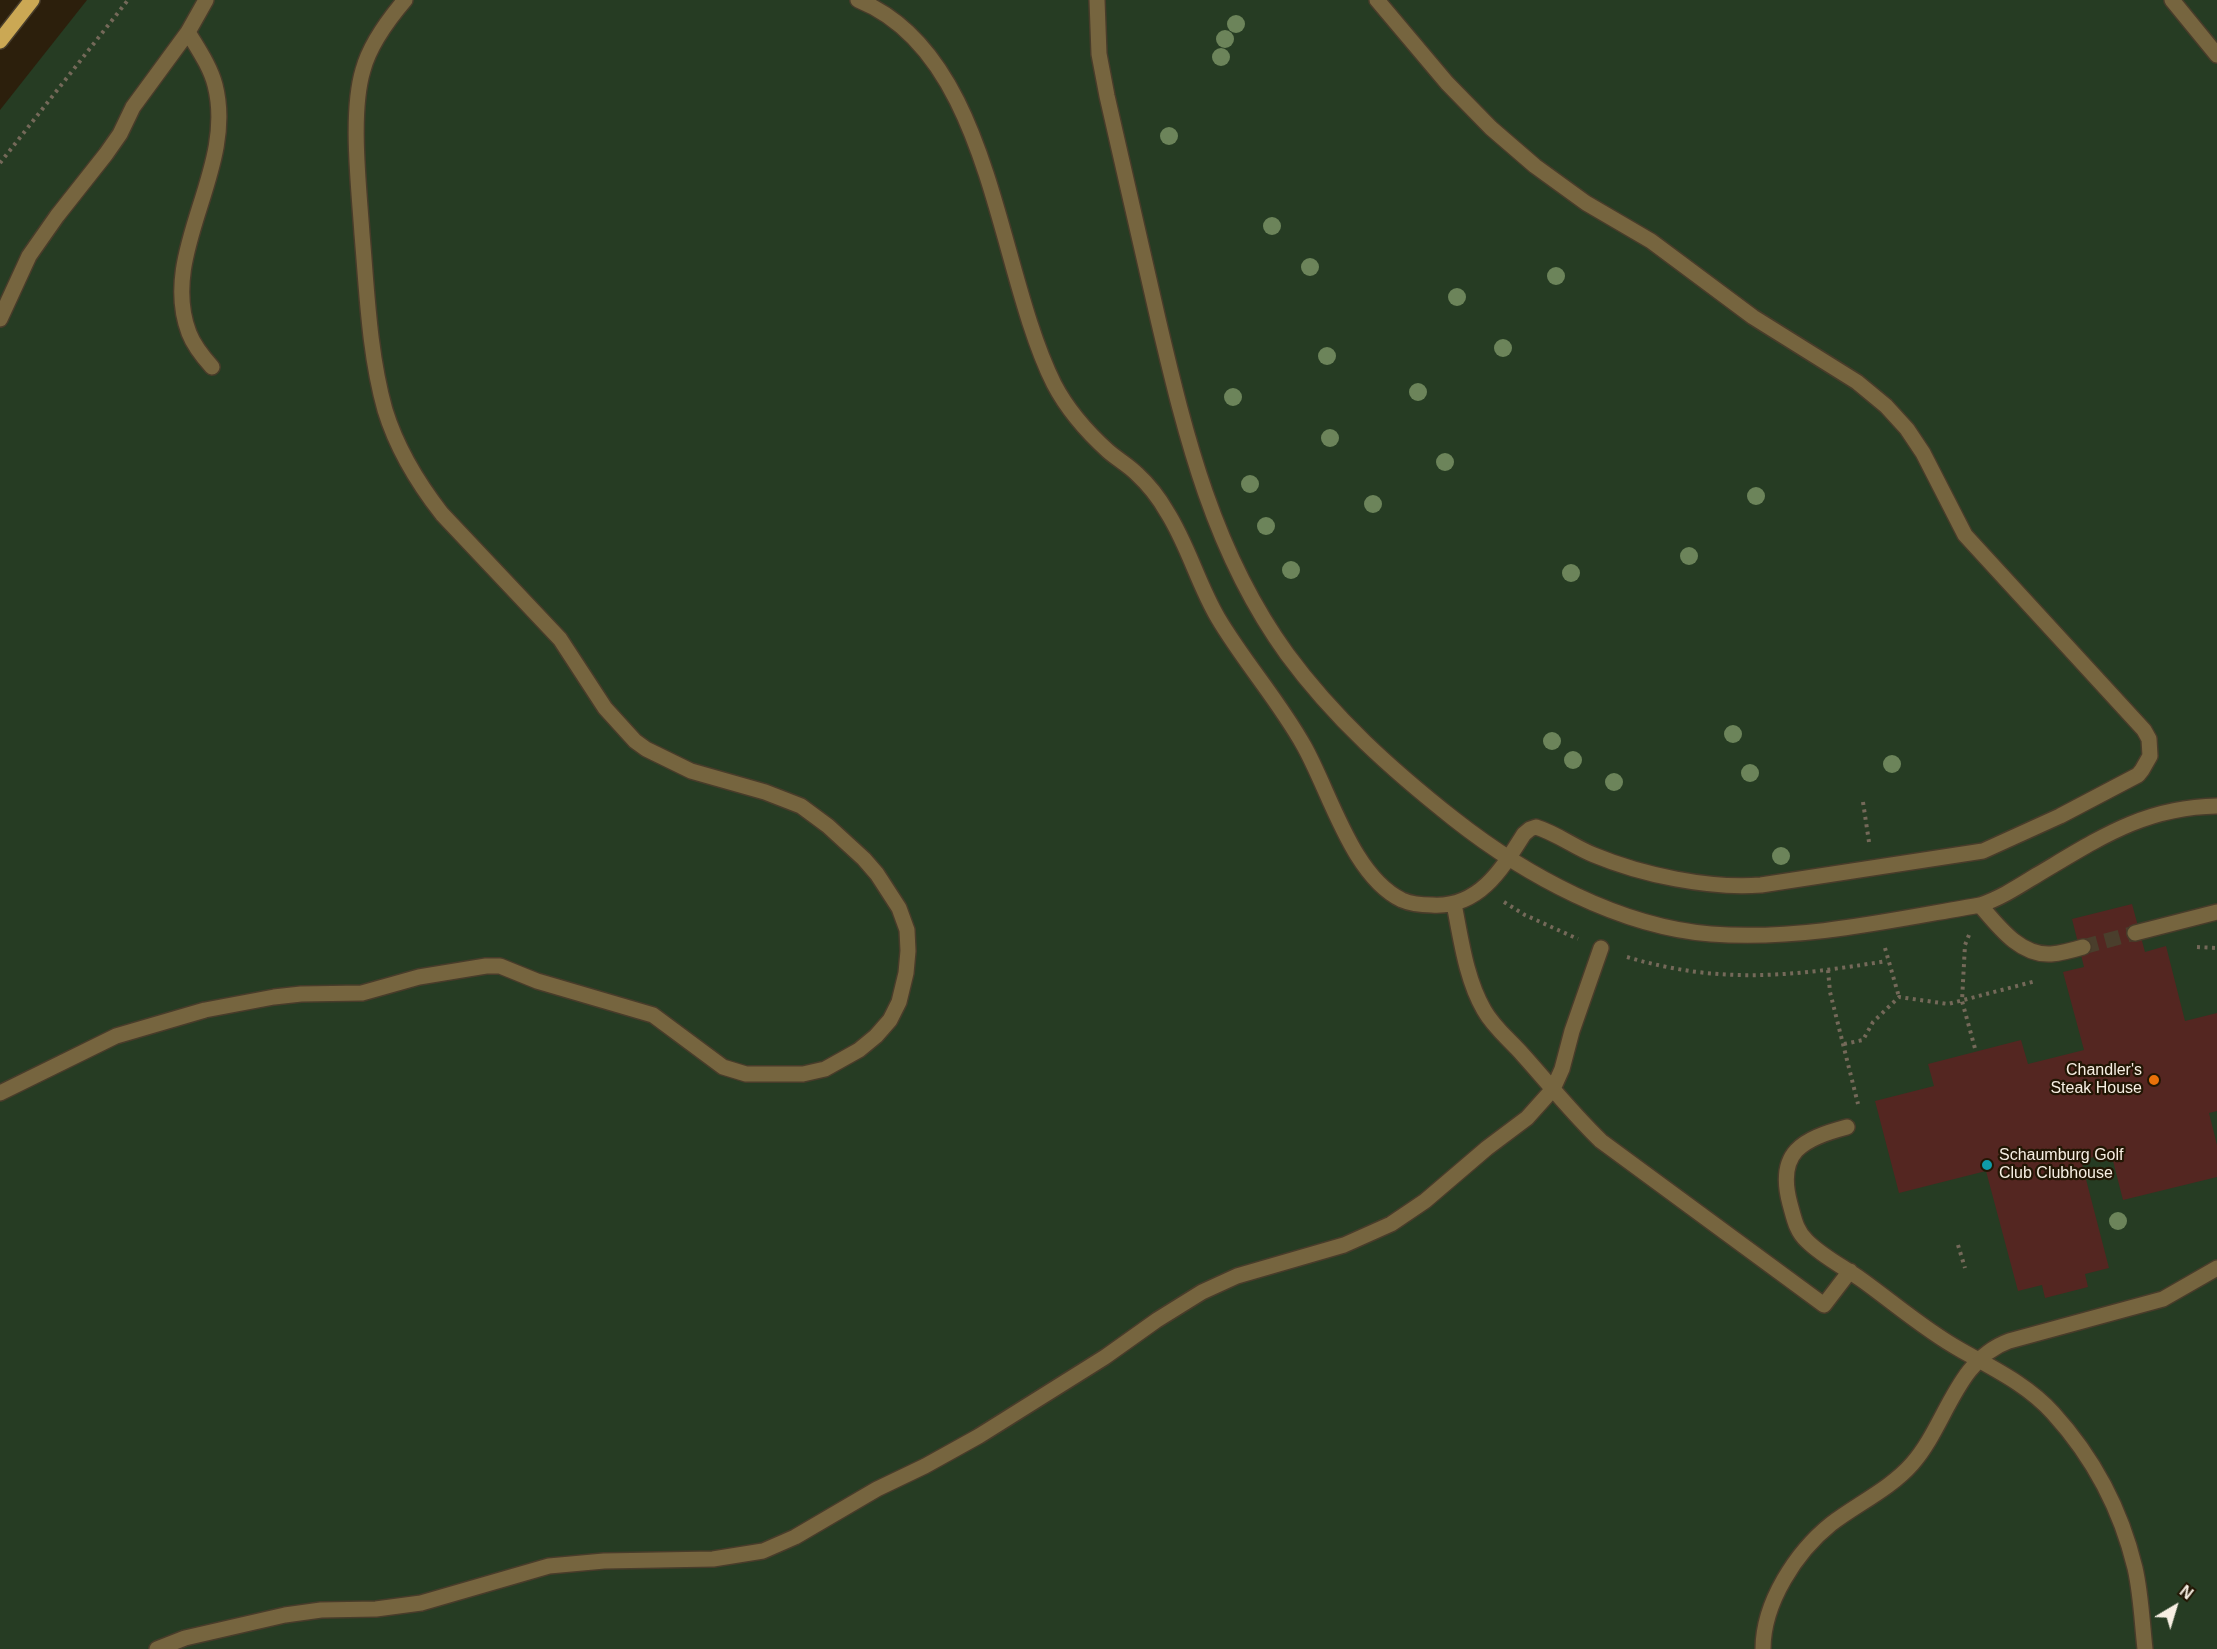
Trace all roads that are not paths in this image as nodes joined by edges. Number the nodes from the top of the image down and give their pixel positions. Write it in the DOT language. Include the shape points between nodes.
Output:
graph roads {
  1 [pos="32,0"];
  2 [pos="206,0"];
  3 [pos="405,0"];
  4 [pos="858,0"];
  5 [pos="1096,0"];
  6 [pos="1377,0"];
  7 [pos="2172,0"];
  8 [pos="188,33"];
  9 [pos="0,41"];
  10 [pos="2217,55"];
  11 [pos="0,319"];
  12 [pos="212,367"];
  13 [pos="2217,806"];
  14 [pos="1508,859"];
  15 [pos="1454,904"];
  16 [pos="1980,905"];
  17 [pos="2217,912"];
  18 [pos="2135,933"];
  19 [pos="2084,947"];
  20 [pos="1601,948"];
  21 [pos="1553,1089"];
  22 [pos="0,1093"];
  23 [pos="1847,1127"];
  24 [pos="2217,1268"];
  25 [pos="1850,1271"];
  26 [pos="1980,1360"];
  27 [pos="157,1649"];
  28 [pos="1763,1649"];
  29 [pos="2145,1649"];
  1 -- 9 [label="main road"];
  2 -- 8 [label="lane"];
  3 -- 22 [label="lane" via="372,46 363,68 357,145 371,331 385,409 402,455 442,514 550,627 605,708 635,741 691,771 801,806 864,859 894,899 907,930 908,962 899,1002 876,1036 835,1065 803,1074 746,1074 723,1067 653,1016 500,966 486,966 420,977 362,993 274,997 187,1015 116,1036"];
  4 -- 15 [label="lane" via="902,26 940,70 968,125 1026,317 1056,387 1085,428 1148,484 1169,515 1216,614 1292,725 1356,853 1382,885 1403,900 1428,905"];
  5 -- 14 [label="lane" via="1099,54 1107,96 1181,417 1201,485 1228,552 1268,626 1333,710 1409,784"];
  6 -- 14 [label="lane" via="1447,83 1535,166 1586,203 1651,241 1753,317 1857,382 1886,406 1923,453 1965,535 2144,730 2150,747 2150,756 2138,775 2040,826 1971,854 1771,883 1726,885 1671,877 1612,862 1536,827 1524,834"];
  7 -- 10 [label="lane"];
  8 -- 11 [label="lane" via="133,107 106,154 30,256"];
  8 -- 12 [label="lane" via="212,74 219,120 211,174 186,258 182,301 189,335"];
  13 -- 16 [label="lane" via="2180,808 2131,823"];
  14 -- 15 [label="lane" via="1486,887"];
  14 -- 16 [label="lane" via="1620,913 1708,934 1801,933"];
  15 -- 21 [label="lane" via="1470,975 1483,1010"];
  16 -- 19 [label="lane" via="1998,926 2028,949 2052,954"];
  17 -- 18 [label="lane"];
  20 -- 21 [label="lane"];
  21 -- 25 [label="lane" via="1600,1141 1824,1305"];
  21 -- 27 [label="lane" via="1527,1118 1391,1224 1344,1245 1253,1271 1202,1292 979,1437 778,1545 713,1559 556,1565 422,1603 285,1615 185,1638"];
  23 -- 25 [label="lane" via="1802,1144 1788,1164 1786,1190 1799,1232 1820,1252"];
  24 -- 26 [label="lane" via="2163,1299 2009,1341"];
  25 -- 26 [label="lane" via="1956,1348"];
  26 -- 28 [label="lane" via="1957,1389 1913,1464 1806,1547 1776,1597"];
  26 -- 29 [label="lane" via="2034,1394 2081,1446 2095,1468 2116,1510 2135,1567"];
}
